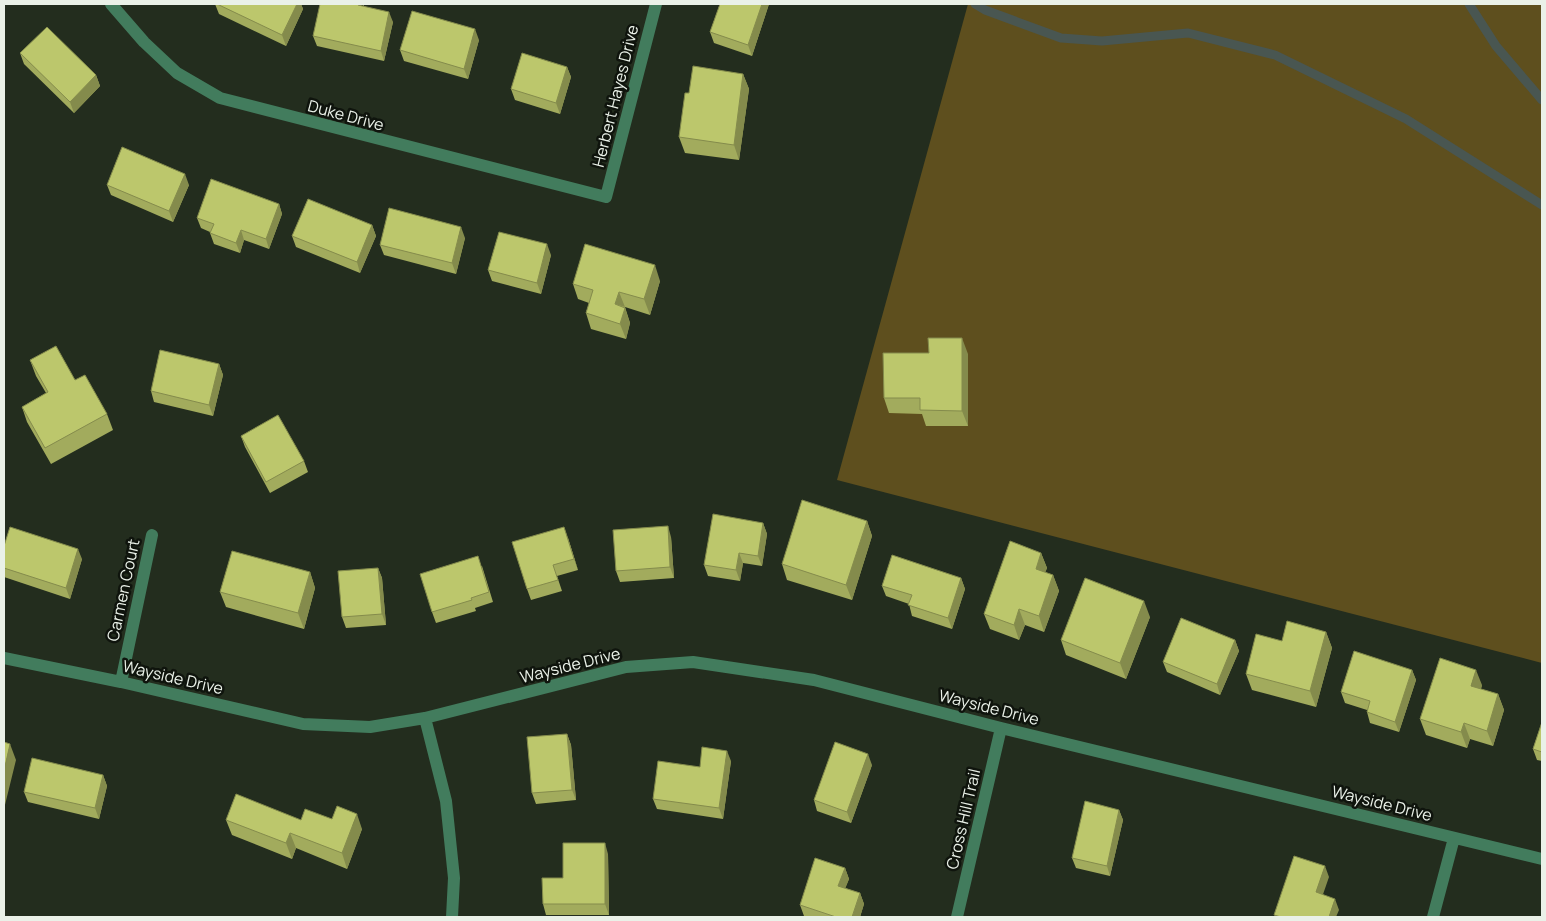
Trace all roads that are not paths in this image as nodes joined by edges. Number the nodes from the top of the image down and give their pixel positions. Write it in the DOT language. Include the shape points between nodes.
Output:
graph roads {
  1 [pos="111,4"];
  2 [pos="656,4"];
  3 [pos="606,197"];
  4 [pos="152,535"];
  5 [pos="4,658"];
  6 [pos="120,682"];
  7 [pos="425,718"];
  8 [pos="1001,728"];
  9 [pos="1454,838"];
  10 [pos="1542,859"];
  11 [pos="452,917"];
  12 [pos="957,917"];
  13 [pos="1433,917"];
  1 -- 3 [label="street, Duke Drive" via="177,73 220,98"];
  2 -- 3 [label="street, Herbert Hayes Drive"];
  4 -- 6 [label="street, Carmen Court"];
  5 -- 6 [label="street, Wayside Drive"];
  6 -- 7 [label="street, Wayside Drive" via="303,724 370,728"];
  7 -- 8 [label="street, Wayside Drive" via="626,667 693,662 814,680"];
  7 -- 11 [label="street" via="446,800 454,878"];
  8 -- 9 [label="street, Wayside Drive"];
  8 -- 12 [label="street, Cross Hill Trail"];
  9 -- 10 [label="street, Wayside Drive"];
  9 -- 13 [label="street"];
}
